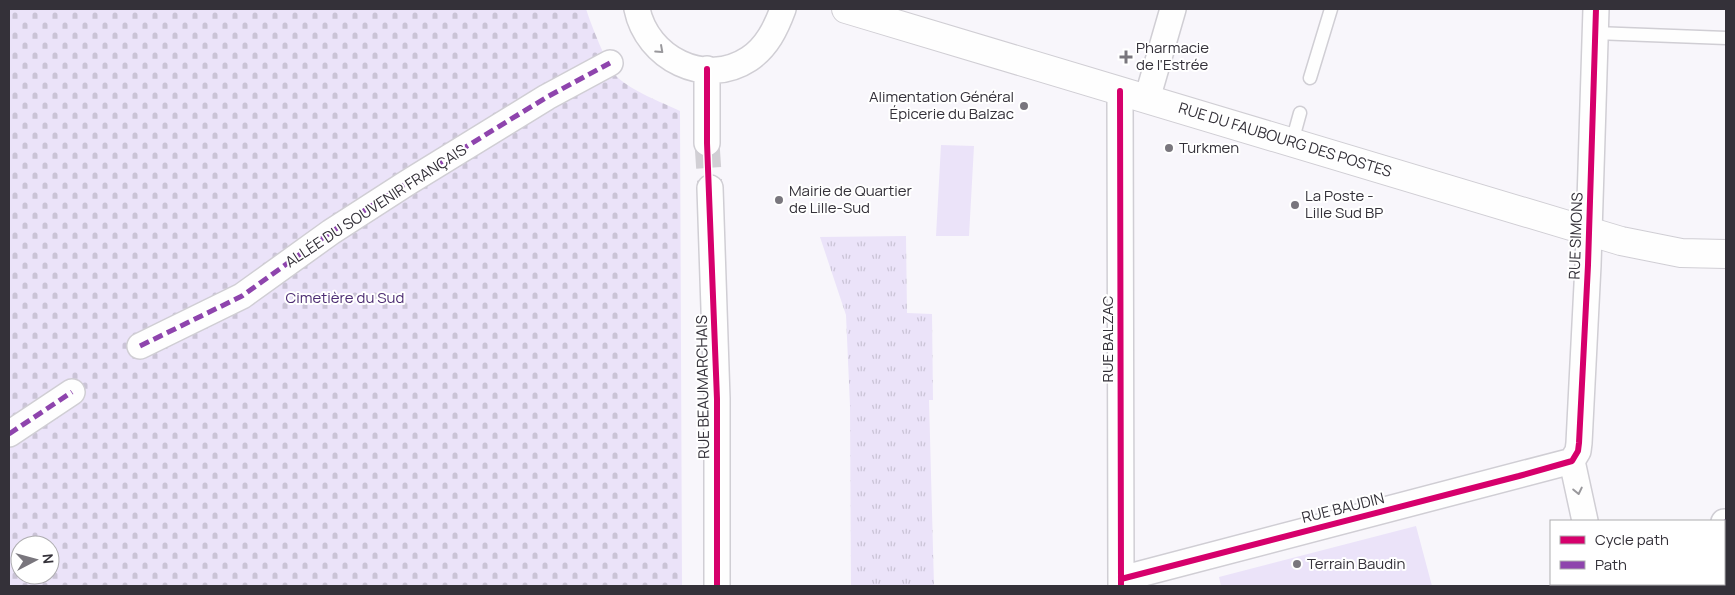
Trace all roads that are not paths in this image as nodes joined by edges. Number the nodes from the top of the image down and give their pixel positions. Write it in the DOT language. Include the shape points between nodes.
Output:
graph roads {
  1 [pos="637,9"];
  2 [pos="783,9"];
  3 [pos="846,9"];
  4 [pos="1173,9"];
  5 [pos="1331,9"];
  6 [pos="1596,9"];
  7 [pos="884,14"];
  8 [pos="1595,33"];
  9 [pos="1726,38"];
  10 [pos="610,63"];
  11 [pos="707,69"];
  12 [pos="1310,78"];
  13 [pos="1120,91"];
  14 [pos="1147,99"];
  15 [pos="1300,113"];
  16 [pos="1292,142"];
  17 [pos="707,143"];
  18 [pos="710,188"];
  19 [pos="1589,231"];
  20 [pos="1726,254"];
  21 [pos="140,346"];
  22 [pos="72,392"];
  23 [pos="9,434"];
  24 [pos="1572,461"];
  25 [pos="1584,520"];
  26 [pos="1121,583"];
  27 [pos="717,586"];
  1 -- 11 [label="street, one-way" via="643,28 655,47 677,63"];
  2 -- 11 [label="street" via="770,38 750,58 728,67"];
  3 -- 7 [label="main road, RUE DU FAUBOURG DES POSTES"];
  4 -- 14 [label="street"];
  5 -- 12 [label="lane"];
  6 -- 8 [label="street, RUE SIMONS"];
  7 -- 13 [label="main road, RUE DU FAUBOURG DES POSTES"];
  8 -- 9 [label="lane"];
  8 -- 19 [label="street, RUE SIMONS"];
  10 -- 21 [label="street, ALLÉE DU SOUVENIR FRANÇAIS" via="547,97 407,183 331,232 242,296"];
  11 -- 17 [label="street"];
  13 -- 14 [label="main road, RUE DU FAUBOURG DES POSTES"];
  13 -- 26 [label="street, RUE BALZAC"];
  14 -- 16 [label="main road, RUE DU FAUBOURG DES POSTES"];
  15 -- 16 [label="lane"];
  16 -- 19 [label="main road, RUE DU FAUBOURG DES POSTES"];
  18 -- 27 [label="street, RUE BEAUMARCHAIS" via="718,399"];
  19 -- 20 [label="main road, RUE DU FAUBOURG DES POSTES" via="1682,253"];
  19 -- 24 [label="street, RUE SIMONS" via="1579,443"];
  22 -- 23 [label="street"];
  24 -- 25 [label="street, one-way"];
  24 -- 26 [label="street, RUE BAUDIN"];
}
